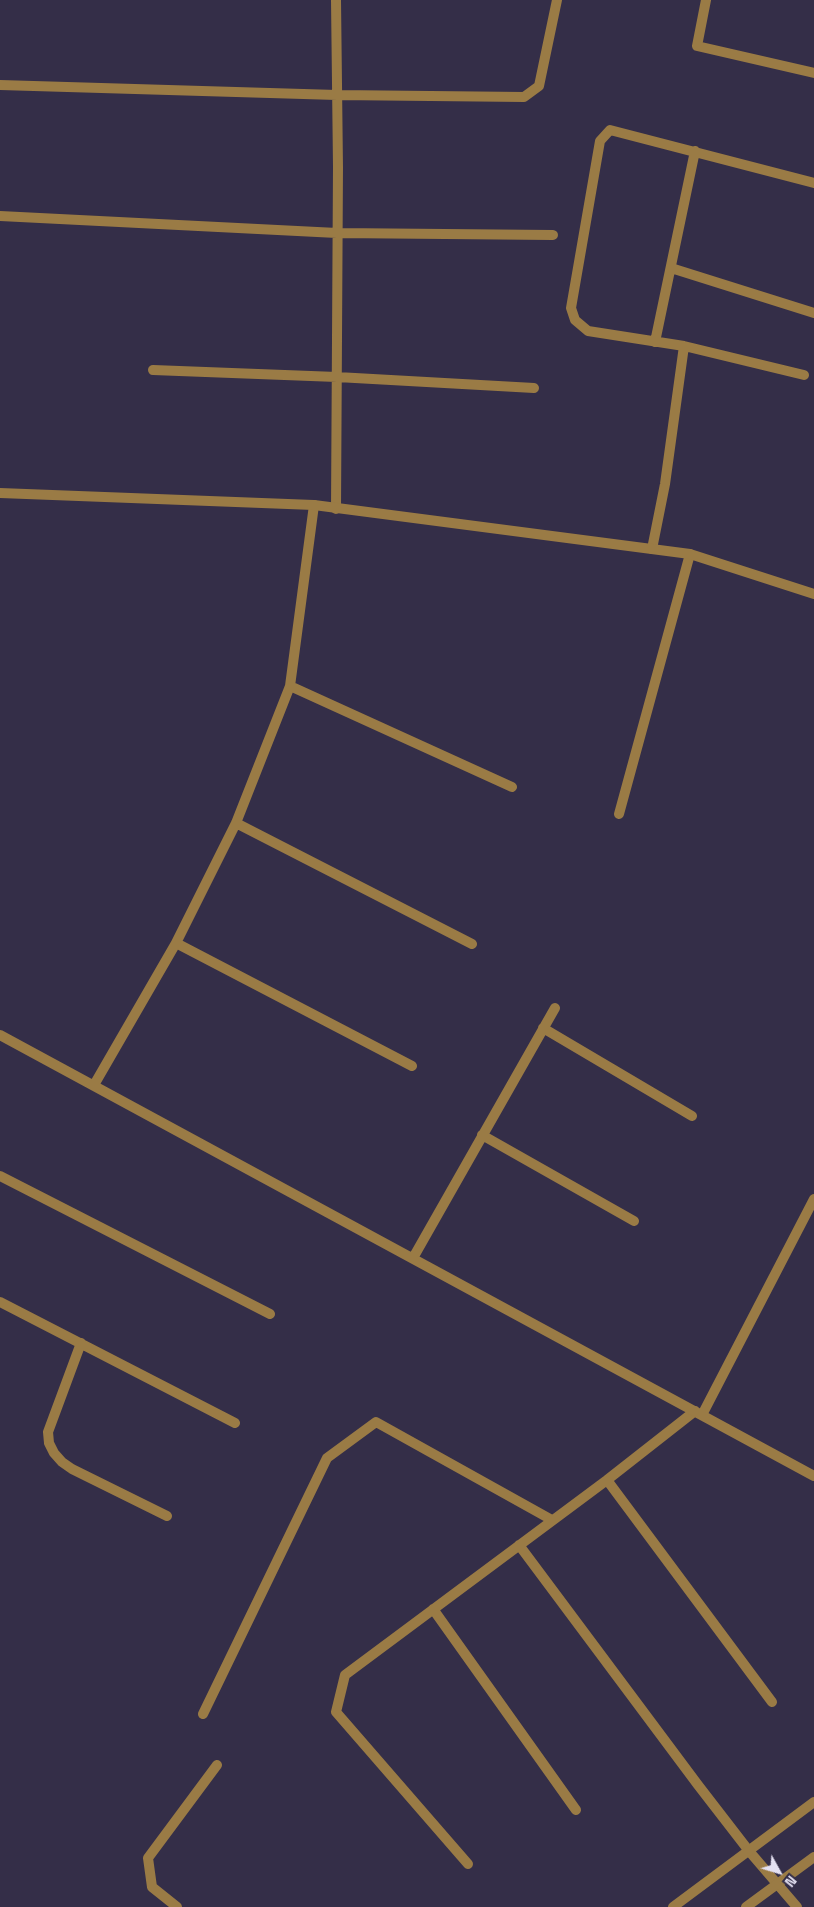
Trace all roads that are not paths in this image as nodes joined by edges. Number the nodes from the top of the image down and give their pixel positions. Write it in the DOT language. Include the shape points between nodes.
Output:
graph roads {
  1 [pos="336,0"];
  2 [pos="557,0"];
  3 [pos="706,0"];
  4 [pos="814,73"];
  5 [pos="0,85"];
  6 [pos="337,95"];
  7 [pos="695,151"];
  8 [pos="814,183"];
  9 [pos="0,216"];
  10 [pos="337,233"];
  11 [pos="553,235"];
  12 [pos="671,268"];
  13 [pos="814,313"];
  14 [pos="655,342"];
  15 [pos="684,346"];
  16 [pos="153,370"];
  17 [pos="804,375"];
  18 [pos="337,377"];
  19 [pos="534,388"];
  20 [pos="0,493"];
  21 [pos="314,504"];
  22 [pos="336,509"];
  23 [pos="652,549"];
  24 [pos="690,554"];
  25 [pos="814,594"];
  26 [pos="290,686"];
  27 [pos="512,787"];
  28 [pos="619,814"];
  29 [pos="236,823"];
  30 [pos="176,943"];
  31 [pos="472,944"];
  32 [pos="555,1008"];
  33 [pos="543,1028"];
  34 [pos="0,1034"];
  35 [pos="412,1066"];
  36 [pos="94,1085"];
  37 [pos="692,1116"];
  38 [pos="482,1135"];
  39 [pos="0,1176"];
  40 [pos="814,1199"];
  41 [pos="634,1221"];
  42 [pos="412,1258"];
  43 [pos="0,1302"];
  44 [pos="270,1314"];
  45 [pos="81,1344"];
  46 [pos="698,1413"];
  47 [pos="236,1423"];
  48 [pos="814,1476"];
  49 [pos="606,1480"];
  50 [pos="167,1516"];
  51 [pos="552,1520"];
  52 [pos="519,1545"];
  53 [pos="433,1609"];
  54 [pos="772,1702"];
  55 [pos="203,1714"];
  56 [pos="217,1765"];
  57 [pos="814,1802"];
  58 [pos="576,1810"];
  59 [pos="749,1851"];
  60 [pos="814,1857"];
  61 [pos="468,1864"];
  62 [pos="778,1884"];
  63 [pos="177,1907"];
  64 [pos="673,1907"];
  65 [pos="746,1907"];
  66 [pos="797,1907"];
  1 -- 6 [label="street"];
  2 -- 6 [label="street" via="539,86 524,97"];
  3 -- 4 [label="street" via="697,46"];
  5 -- 6 [label="street"];
  6 -- 10 [label="street"];
  7 -- 8 [label="street"];
  7 -- 12 [label="street"];
  7 -- 14 [label="street" via="610,130 600,141 572,308 575,320 588,331"];
  9 -- 10 [label="street"];
  10 -- 11 [label="street"];
  10 -- 18 [label="street"];
  12 -- 13 [label="street"];
  12 -- 14 [label="street"];
  14 -- 15 [label="street"];
  15 -- 17 [label="street"];
  15 -- 23 [label="street" via="665,484"];
  16 -- 18 [label="street"];
  18 -- 19 [label="street"];
  18 -- 22 [label="street"];
  20 -- 21 [label="street"];
  21 -- 22 [label="street"];
  21 -- 26 [label="street"];
  22 -- 23 [label="street"];
  23 -- 24 [label="street"];
  24 -- 25 [label="street"];
  24 -- 28 [label="street"];
  26 -- 27 [label="street"];
  26 -- 29 [label="street"];
  29 -- 30 [label="street"];
  29 -- 31 [label="street"];
  30 -- 35 [label="street"];
  30 -- 36 [label="street"];
  32 -- 33 [label="street"];
  33 -- 37 [label="street"];
  33 -- 38 [label="street"];
  34 -- 36 [label="street"];
  36 -- 42 [label="street"];
  38 -- 41 [label="street"];
  38 -- 42 [label="street"];
  39 -- 44 [label="street"];
  40 -- 46 [label="street"];
  42 -- 46 [label="street"];
  43 -- 45 [label="street"];
  45 -- 47 [label="street"];
  45 -- 50 [label="street" via="48,1432 51,1448 72,1469"];
  46 -- 48 [label="street"];
  46 -- 49 [label="street"];
  49 -- 51 [label="street"];
  49 -- 54 [label="street"];
  51 -- 52 [label="street"];
  51 -- 55 [label="street" via="376,1422 327,1458"];
  52 -- 53 [label="street"];
  52 -- 59 [label="street"];
  53 -- 58 [label="street"];
  53 -- 61 [label="street" via="345,1676 336,1712"];
  56 -- 63 [label="street" via="148,1858 152,1887"];
  57 -- 59 [label="street"];
  59 -- 62 [label="street"];
  59 -- 64 [label="street"];
  60 -- 62 [label="street"];
  62 -- 65 [label="street"];
  62 -- 66 [label="street"];
}
